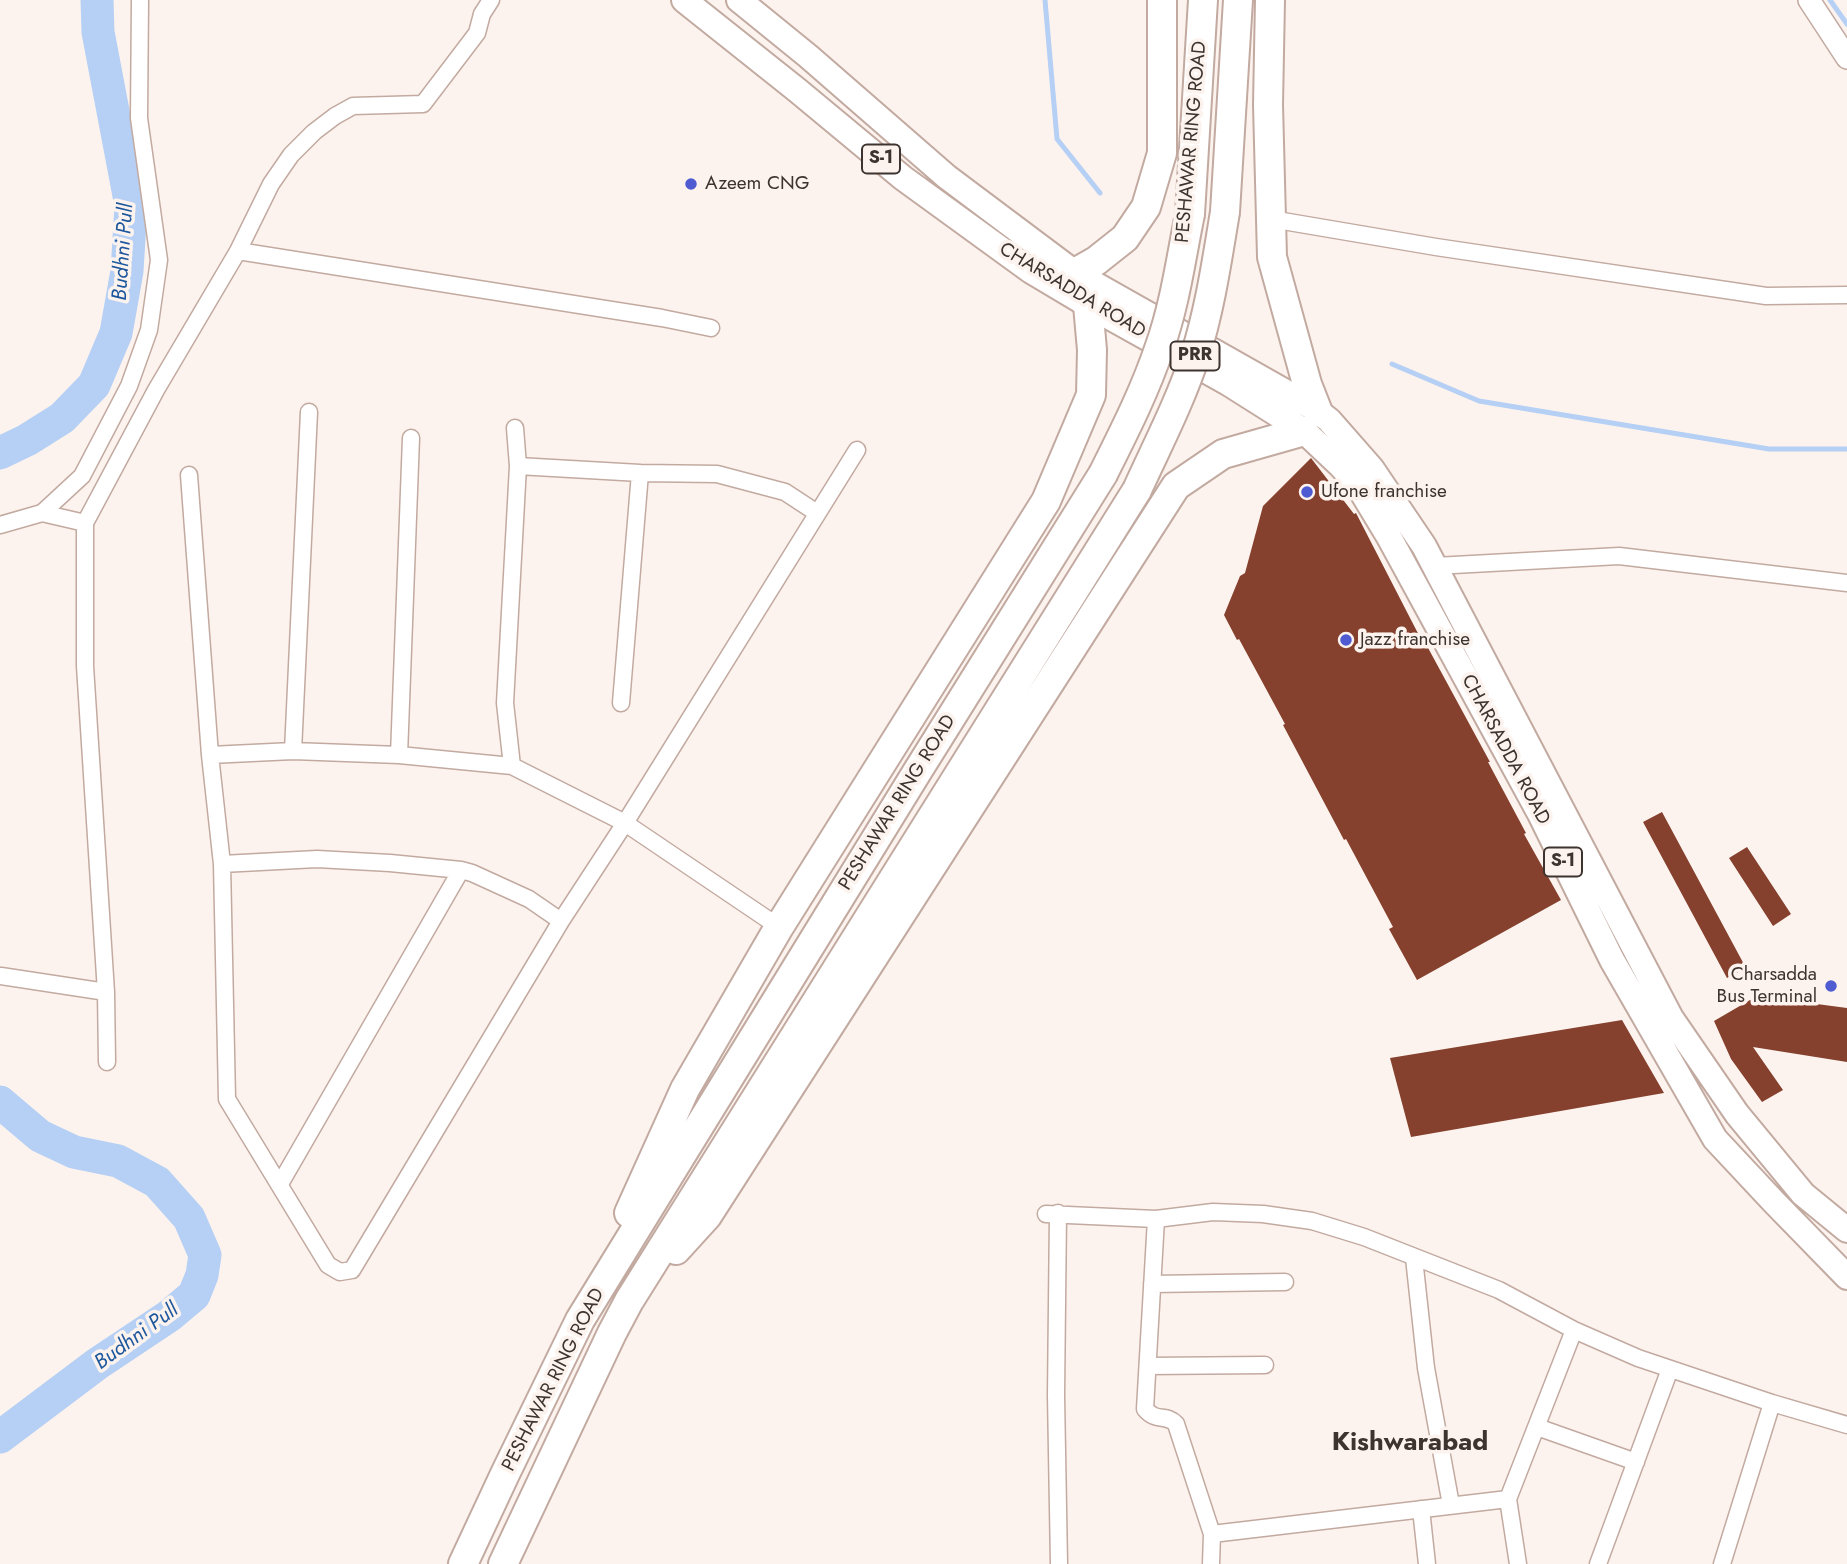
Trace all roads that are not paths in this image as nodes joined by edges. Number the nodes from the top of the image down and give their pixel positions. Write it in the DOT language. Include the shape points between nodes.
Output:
graph roads {
  1 [pos="140,0"];
  2 [pos="491,0"];
  3 [pos="684,0"];
  4 [pos="739,0"];
  5 [pos="1162,0"];
  6 [pos="1203,0"];
  7 [pos="1238,0"];
  8 [pos="1270,0"];
  9 [pos="1810,0"];
  10 [pos="1847,58"];
  11 [pos="1271,219"];
  12 [pos="238,251"];
  13 [pos="1075,273"];
  14 [pos="1847,295"];
  15 [pos="1088,305"];
  16 [pos="710,328"];
  17 [pos="309,412"];
  18 [pos="1311,421"];
  19 [pos="515,428"];
  20 [pos="411,438"];
  21 [pos="857,450"];
  22 [pos="518,466"];
  23 [pos="640,472"];
  24 [pos="189,475"];
  25 [pos="42,513"];
  26 [pos="817,513"];
  27 [pos="85,523"];
  28 [pos="0,525"];
  29 [pos="1435,566"];
  30 [pos="1847,583"];
  31 [pos="621,704"];
  32 [pos="293,751"];
  33 [pos="210,755"];
  34 [pos="399,755"];
  35 [pos="512,766"];
  36 [pos="625,823"];
  37 [pos="222,864"];
  38 [pos="461,870"];
  39 [pos="561,921"];
  40 [pos="779,927"];
  41 [pos="1,976"];
  42 [pos="106,992"];
  43 [pos="107,1062"];
  44 [pos="280,1184"];
  45 [pos="1156,1219"];
  46 [pos="1847,1230"];
  47 [pos="1414,1258"];
  48 [pos="1847,1277"];
  49 [pos="1285,1282"];
  50 [pos="1152,1284"];
  51 [pos="629,1301"];
  52 [pos="580,1320"];
  53 [pos="1574,1330"];
  54 [pos="1265,1365"];
  55 [pos="1148,1366"];
  56 [pos="1670,1369"];
  57 [pos="1772,1403"];
  58 [pos="1847,1425"];
  59 [pos="1537,1427"];
  60 [pos="1636,1462"];
  61 [pos="1508,1499"];
  62 [pos="1451,1505"];
  63 [pos="1421,1509"];
  64 [pos="1212,1534"];
  65 [pos="463,1564"];
  66 [pos="503,1564"];
  67 [pos="1059,1564"];
  68 [pos="1211,1564"];
  69 [pos="1427,1564"];
  70 [pos="1518,1564"];
  71 [pos="1598,1564"];
  72 [pos="1722,1564"];
  1 -- 25 [label="street" via="139,118 159,260 149,330 129,386 82,476"];
  2 -- 12 [label="street" via="477,33 424,104 354,106 306,140 271,184"];
  3 -- 15 [label="main road, CHARSADDA ROAD / S-1" via="903,178 1031,271"];
  4 -- 13 [label="main road, CHARSADDA ROAD / S-1" via="947,177"];
  5 -- 13 [label="highway" via="1161,153 1146,208 1125,238"];
  6 -- 52 [label="highway, PESHAWAR RING ROAD / PRR, bridge" via="1190,214 1161,344 1137,408 1103,474"];
  7 -- 51 [label="highway, PESHAWAR RING ROAD / PRR, bridge" via="1225,212 1213,286 1195,356 1137,490"];
  8 -- 11 [label="highway"];
  9 -- 10 [label="street"];
  11 -- 14 [label="street" via="1766,296"];
  11 -- 18 [label="highway" via="1272,257 1307,384"];
  12 -- 16 [label="street"];
  12 -- 27 [label="street"];
  13 -- 18 [label="main road, CHARSADDA ROAD / S-1"];
  15 -- 18 [label="main road, CHARSADDA ROAD / S-1" via="1228,383"];
  15 -- 40 [label="highway" via="1093,349 1091,395 1046,501"];
  17 -- 32 [label="street"];
  18 -- 29 [label="main road, CHARSADDA ROAD / S-1" via="1329,420 1372,469"];
  18 -- 48 [label="main road, CHARSADDA ROAD / S-1" via="1376,515 1539,814 1612,960 1715,1139"];
  18 -- 51 [label="highway" via="1223,454 1177,486 707,1216"];
  19 -- 22 [label="street"];
  20 -- 34 [label="street"];
  21 -- 26 [label="street"];
  22 -- 23 [label="street"];
  22 -- 35 [label="street" via="505,703"];
  23 -- 26 [label="street" via="717,474 785,492"];
  23 -- 31 [label="street"];
  24 -- 33 [label="street"];
  25 -- 27 [label="street"];
  25 -- 28 [label="street"];
  26 -- 36 [label="street"];
  27 -- 42 [label="street" via="85,666"];
  29 -- 30 [label="street" via="1619,556"];
  29 -- 46 [label="main road, CHARSADDA ROAD / S-1" via="1671,1018 1737,1114 1803,1194"];
  32 -- 33 [label="street"];
  32 -- 34 [label="street"];
  33 -- 37 [label="street"];
  34 -- 35 [label="street"];
  35 -- 36 [label="street"];
  36 -- 39 [label="street"];
  36 -- 40 [label="street"];
  37 -- 38 [label="street" via="317,859"];
  37 -- 44 [label="street" via="227,1099"];
  38 -- 39 [label="street" via="529,900"];
  38 -- 44 [label="street"];
  39 -- 44 [label="street" via="352,1270 340,1272 328,1265"];
  40 -- 52 [label="highway" via="685,1089"];
  41 -- 42 [label="street"];
  42 -- 43 [label="street"];
  45 -- 47 [label="street" via="1213,1212 1312,1221"];
  45 -- 50 [label="street"];
  45 -- 67 [label="street" via="1052,1213"];
  47 -- 53 [label="street" via="1499,1290"];
  47 -- 62 [label="street" via="1426,1368"];
  49 -- 50 [label="street"];
  50 -- 55 [label="street"];
  51 -- 66 [label="highway, PESHAWAR RING ROAD"];
  52 -- 65 [label="highway, PESHAWAR RING ROAD"];
  53 -- 56 [label="street"];
  53 -- 59 [label="street"];
  54 -- 55 [label="street"];
  55 -- 64 [label="street" via="1145,1409 1177,1424"];
  56 -- 57 [label="street"];
  56 -- 60 [label="street"];
  57 -- 58 [label="street"];
  57 -- 72 [label="street"];
  59 -- 60 [label="street"];
  59 -- 61 [label="street"];
  60 -- 71 [label="street"];
  61 -- 62 [label="street"];
  61 -- 70 [label="street"];
  62 -- 63 [label="street"];
  63 -- 64 [label="street"];
  63 -- 69 [label="street"];
  64 -- 68 [label="street"];
}
